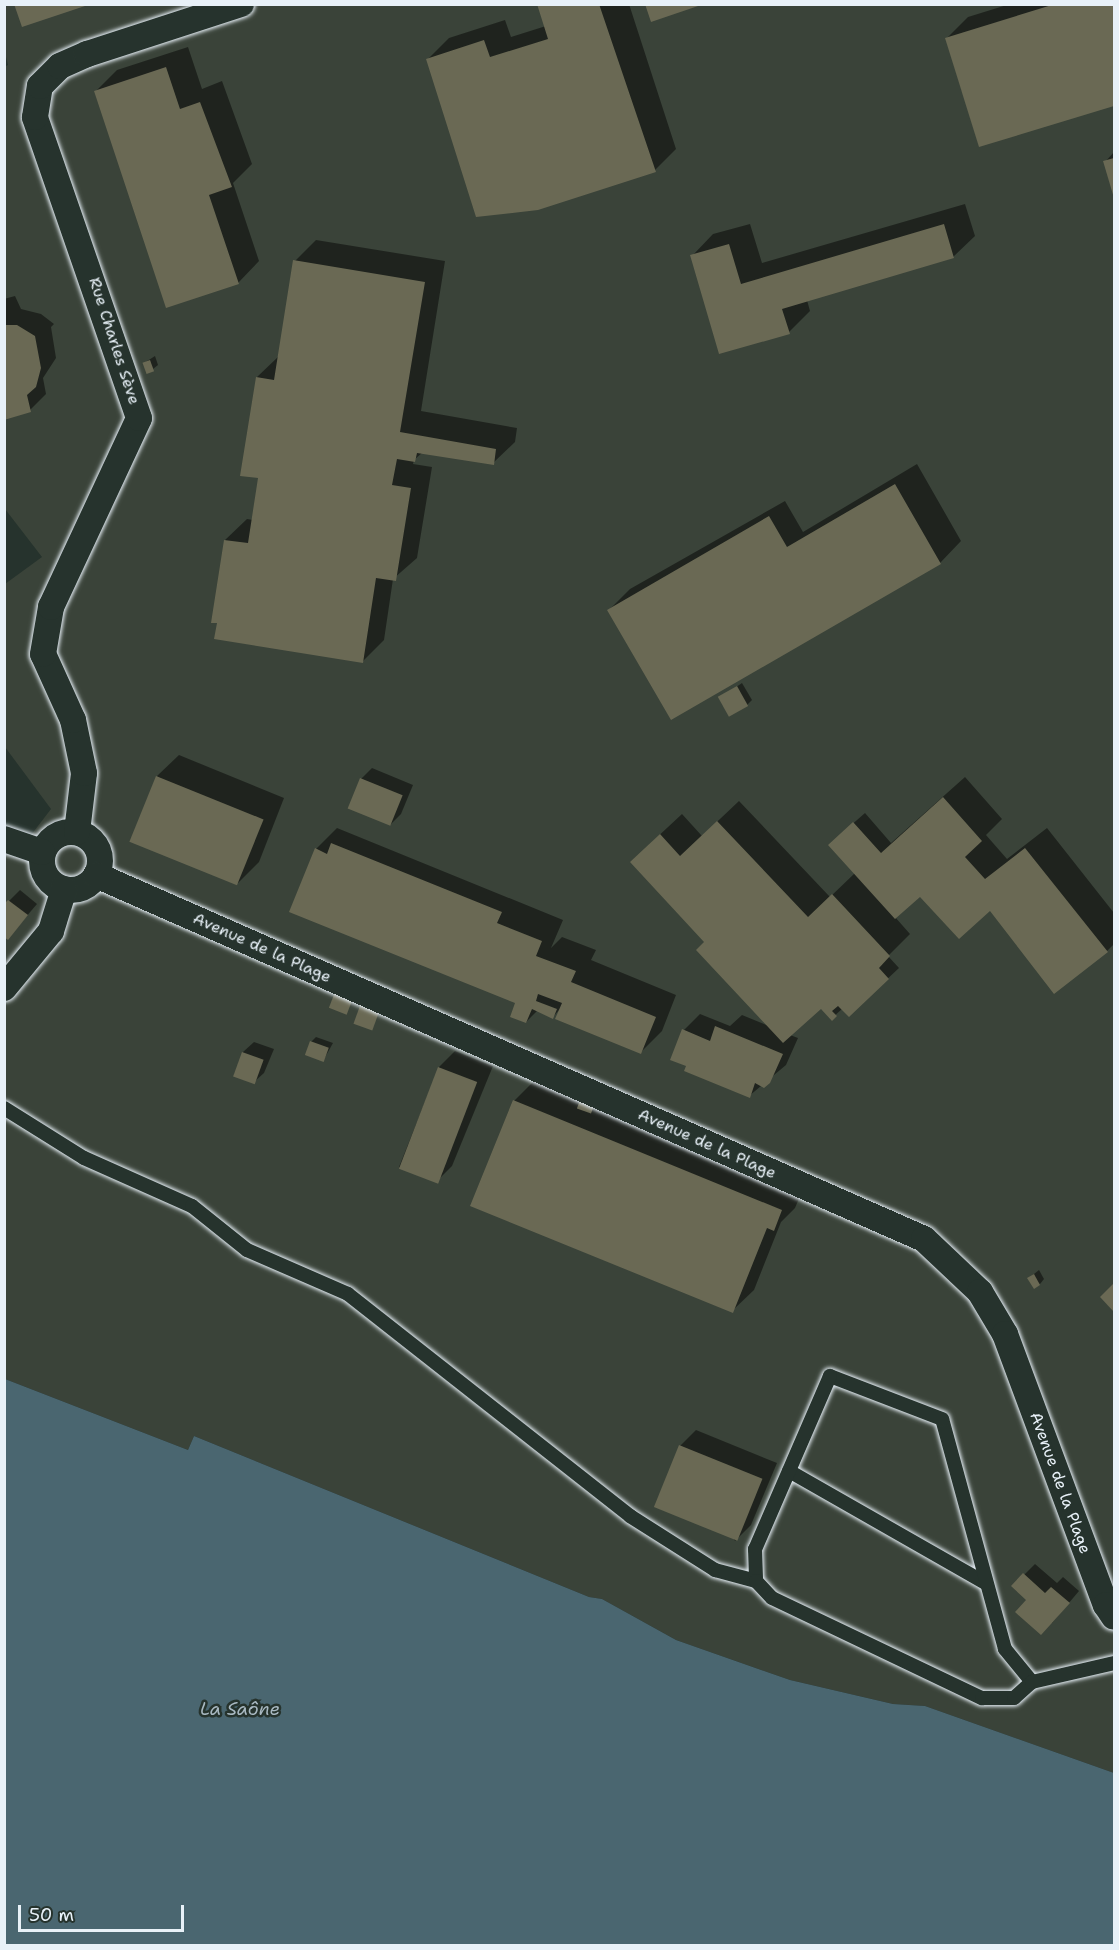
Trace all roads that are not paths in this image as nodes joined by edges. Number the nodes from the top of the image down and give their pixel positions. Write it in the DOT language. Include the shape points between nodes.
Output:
graph roads {
  1 [pos="241,4"];
  2 [pos="77,832"];
  3 [pos="4,838"];
  4 [pos="42,852"];
  5 [pos="96,875"];
  6 [pos="64,889"];
  7 [pos="4,988"];
  8 [pos="4,1108"];
  9 [pos="789,1471"];
  10 [pos="756,1581"];
  11 [pos="985,1583"];
  12 [pos="1114,1617"];
  13 [pos="1114,1663"];
  14 [pos="1032,1682"];
  1 -- 2 [label="street, Rue Charles Sève" via="87,54 60,66 40,86 35,117 139,418 51,607 43,654 73,720 84,773"];
  2 -- 4 [label="street" via="56,835"];
  2 -- 5 [label="street" via="87,836 100,854"];
  3 -- 4 [label="street"];
  4 -- 6 [label="street" via="48,880"];
  5 -- 6 [label="street" via="82,888"];
  5 -- 12 [label="street, Avenue de la Plage" via="924,1239 980,1292 1005,1334 1106,1605"];
  6 -- 7 [label="street" via="51,931"];
  8 -- 10 [label="lane" via="84,1158 192,1206 247,1250 348,1294 630,1516 715,1570"];
  9 -- 10 [label="lane" via="755,1549"];
  9 -- 11 [label="lane"];
  9 -- 11 [label="lane" via="830,1376 942,1419"];
  10 -- 14 [label="lane" via="772,1598 982,1698 1014,1698"];
  11 -- 14 [label="lane" via="1005,1649"];
  13 -- 14 [label="lane"];
}
